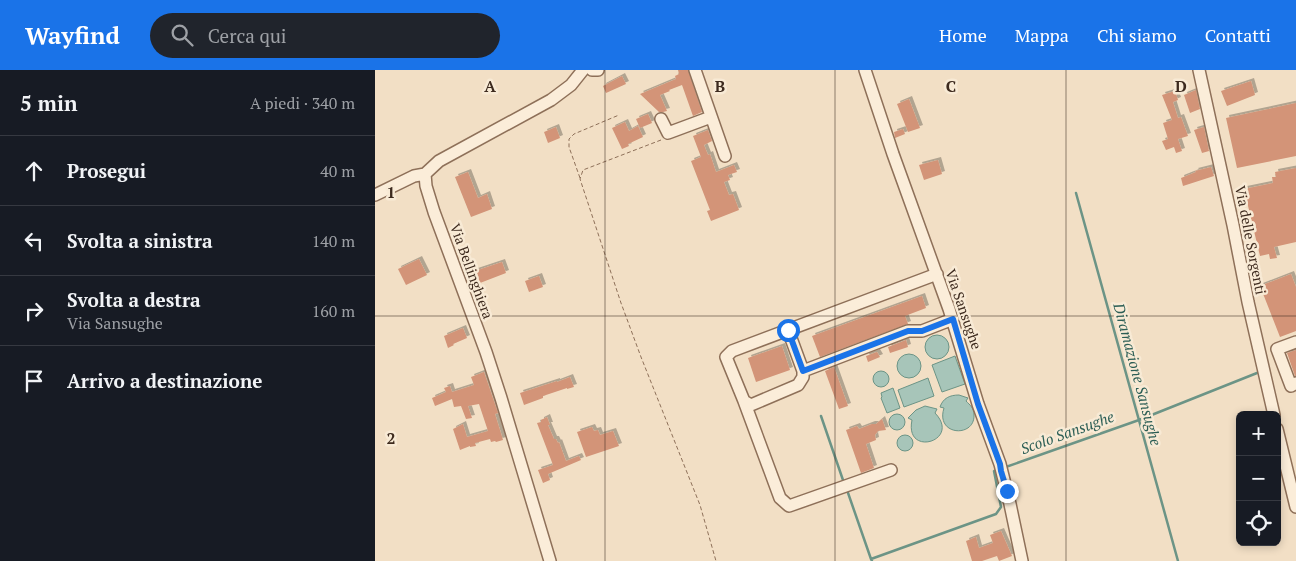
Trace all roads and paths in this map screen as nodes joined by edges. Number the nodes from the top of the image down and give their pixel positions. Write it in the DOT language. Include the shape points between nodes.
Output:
graph roads {
  1 [pos="583,70"];
  2 [pos="592,70"];
  3 [pos="598,70"];
  4 [pos="695,70"];
  5 [pos="865,70"];
  6 [pos="1199,70"];
  7 [pos="619,115"];
  8 [pos="711,116"];
  9 [pos="661,119"];
  10 [pos="669,133"];
  11 [pos="725,156"];
  12 [pos="425,174"];
  13 [pos="580,179"];
  14 [pos="375,195"];
  15 [pos="937,274"];
  16 [pos="953,319"];
  17 [pos="788,330"];
  18 [pos="1296,342"];
  19 [pos="803,371"];
  20 [pos="1296,384"];
  21 [pos="744,401"];
  22 [pos="1273,411"];
  23 [pos="1281,445"];
  24 [pos="891,470"];
  25 [pos="1296,507"];
  26 [pos="550,561"];
  27 [pos="716,561"];
  28 [pos="1022,561"];
  1 -- 12 [label="street" via="571,85 551,100 439,161"];
  2 -- 3 [label="street"];
  4 -- 8 [label="street"];
  5 -- 15 [label="street, Via Sansughe"];
  6 -- 22 [label="street, Via delle Sorgenti"];
  7 -- 13 [label="path" via="569,139"];
  8 -- 10 [label="street"];
  8 -- 11 [label="street"];
  9 -- 10 [label="street"];
  10 -- 13 [label="path" via="667,138 583,170"];
  12 -- 14 [label="street"];
  12 -- 26 [label="street, Via Bellinghiera" via="425,186 501,398"];
  13 -- 27 [label="path" via="621,303 700,505"];
  15 -- 16 [label="street, Via Sansughe"];
  15 -- 17 [label="street"];
  16 -- 19 [label="street" via="922,331 908,331"];
  16 -- 28 [label="street, Via Sansughe" via="1000,468"];
  17 -- 19 [label="street"];
  17 -- 21 [label="street" via="732,351 726,357"];
  18 -- 20 [label="street" via="1277,349 1291,386"];
  19 -- 21 [label="street" via="798,385 751,405"];
  21 -- 24 [label="street" via="780,498 789,506"];
  23 -- 25 [label="street"];
}
